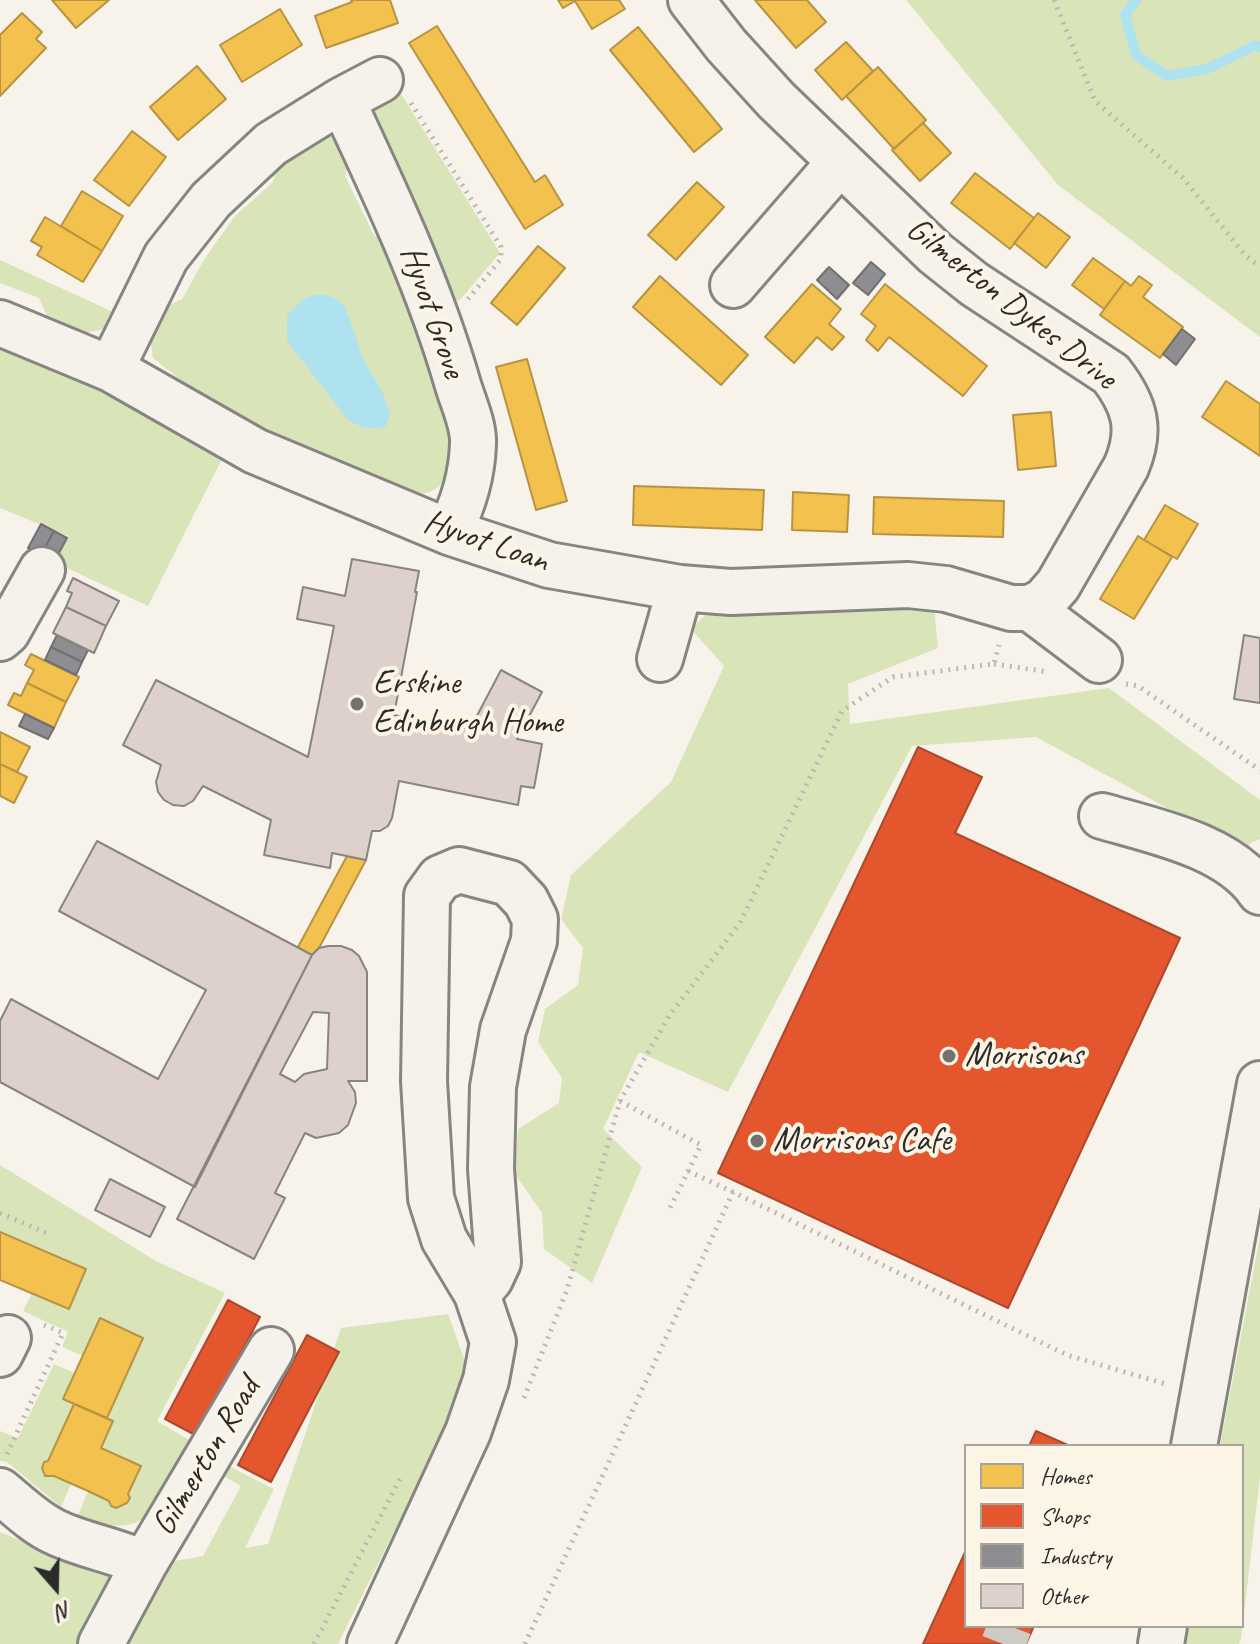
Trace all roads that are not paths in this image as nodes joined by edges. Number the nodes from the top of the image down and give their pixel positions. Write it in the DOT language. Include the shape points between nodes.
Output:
graph roads {
  1 [pos="691,0"];
  2 [pos="380,80"];
  3 [pos="342,100"];
  4 [pos="840,162"];
  5 [pos="732,284"];
  6 [pos="0,323"];
  7 [pos="111,369"];
  8 [pos="449,532"];
  9 [pos="42,570"];
  10 [pos="680,588"];
  11 [pos="1021,608"];
  12 [pos="0,638"];
  13 [pos="660,659"];
  14 [pos="1111,672"];
  15 [pos="1102,816"];
  16 [pos="1259,890"];
  17 [pos="1260,1084"];
  18 [pos="477,1294"];
  19 [pos="271,1350"];
  20 [pos="1194,1444"];
  21 [pos="0,1491"];
  22 [pos="144,1564"];
  23 [pos="101,1644"];
  24 [pos="370,1644"];
  1 -- 4 [label="street, Gilmerton Dykes Drive" via="776,100"];
  2 -- 3 [label="street"];
  3 -- 7 [label="street" via="271,144 211,200 166,257"];
  3 -- 8 [label="street, Hyvot Grove" via="443,331 474,440 460,510"];
  4 -- 5 [label="street"];
  4 -- 11 [label="street, Gilmerton Dykes Drive" via="935,253 1111,374 1127,394 1135,422 1126,467 1058,585 1044,601"];
  6 -- 7 [label="street, Hyvot Loan"];
  7 -- 8 [label="street, Hyvot Loan" via="255,451"];
  8 -- 10 [label="street, Hyvot Loan" via="549,565"];
  9 -- 12 [label="street"];
  10 -- 11 [label="street, Hyvot Loan" via="731,592 908,585"];
  10 -- 13 [label="street"];
  11 -- 14 [label="street"];
  15 -- 16 [label="street" via="1181,840 1234,865"];
  17 -- 20 [label="street"];
  18 -- 18 [label="street" via="444,1239 431,1198 426,1140 427,896 440,878 459,870 509,883 535,919 534,941 503,1030 493,1087 491,1169 498,1262"];
  18 -- 24 [label="street" via="493,1342 486,1380 468,1432"];
  19 -- 22 [label="street, Gilmerton Road"];
  21 -- 22 [label="street, Gilmerton Road" via="52,1531"];
  22 -- 23 [label="street, Gilmerton Road"];
}
